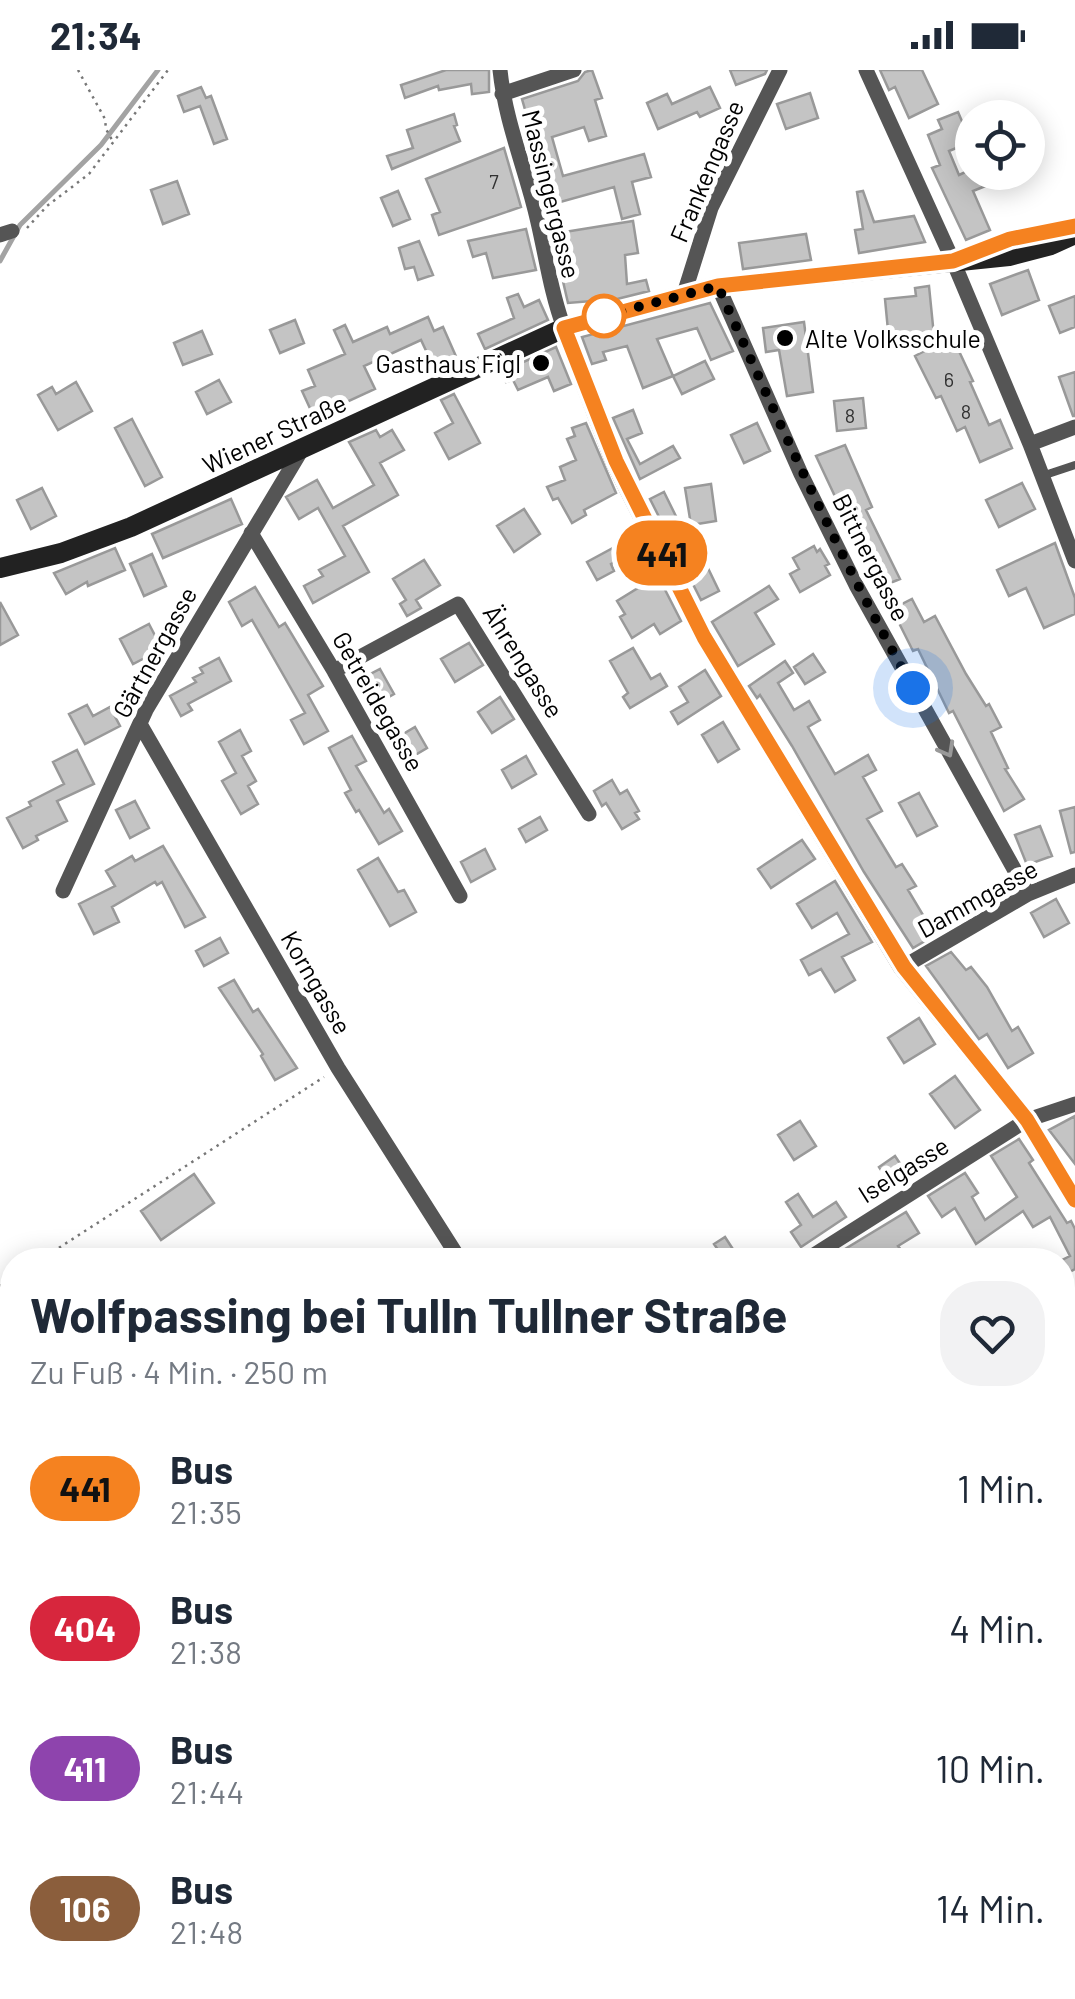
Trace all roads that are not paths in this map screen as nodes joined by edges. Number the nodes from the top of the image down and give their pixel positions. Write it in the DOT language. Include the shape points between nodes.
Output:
graph roads {
  1 [pos="500,70"];
  2 [pos="574,70"];
  3 [pos="780,70"];
  4 [pos="866,70"];
  5 [pos="502,94"];
  6 [pos="1075,230"];
  7 [pos="953,261"];
  8 [pos="718,286"];
  9 [pos="684,294"];
  10 [pos="564,328"];
  11 [pos="1075,427"];
  12 [pos="1030,444"];
  13 [pos="304,446"];
  14 [pos="1075,465"];
  15 [pos="1042,476"];
  16 [pos="251,533"];
  17 [pos="1074,556"];
  18 [pos="0,568"];
  19 [pos="334,672"];
  20 [pos="140,724"];
  21 [pos="589,814"];
  22 [pos="1075,875"];
  23 [pos="63,890"];
  24 [pos="1028,894"];
  25 [pos="460,896"];
  26 [pos="904,967"];
  27 [pos="1075,1104"];
  28 [pos="1027,1120"];
  29 [pos="1075,1200"];
  30 [pos="452,1248"];
  31 [pos="825,1248"];
  1 -- 5 [label="street, Massingergasse"];
  2 -- 5 [label="street"];
  3 -- 9 [label="street, Frankengasse" via="712,208"];
  4 -- 7 [label="street"];
  5 -- 10 [label="street, Massingergasse"];
  6 -- 7 [label="main road, Wiener Straße" via="1010,239"];
  7 -- 8 [label="main road, Wiener Straße"];
  7 -- 12 [label="street"];
  8 -- 9 [label="main road, Wiener Straße"];
  8 -- 24 [label="street, Bittnergasse, one-way" via="856,585"];
  9 -- 10 [label="main road, Wiener Straße"];
  10 -- 13 [label="main road, Wiener Straße"];
  10 -- 26 [label="street" via="616,461 704,637"];
  11 -- 12 [label="street"];
  12 -- 15 [label="street"];
  13 -- 16 [label="street, Gärtnergasse"];
  13 -- 18 [label="main road, Wiener Straße" via="131,527"];
  14 -- 15 [label="lane"];
  15 -- 17 [label="street"];
  16 -- 19 [label="street, Getreidegasse"];
  16 -- 20 [label="street, Gärtnergasse"];
  19 -- 21 [label="street, Ährengasse" via="458,604"];
  19 -- 25 [label="street, Getreidegasse"];
  20 -- 23 [label="street, Gärtnergasse"];
  20 -- 30 [label="street, Korngasse" via="338,1068"];
  22 -- 24 [label="street, Dammgasse"];
  24 -- 26 [label="street, Dammgasse"];
  26 -- 28 [label="street"];
  27 -- 28 [label="street, Iselgasse"];
  28 -- 29 [label="street"];
  28 -- 31 [label="street, Iselgasse"];
}
